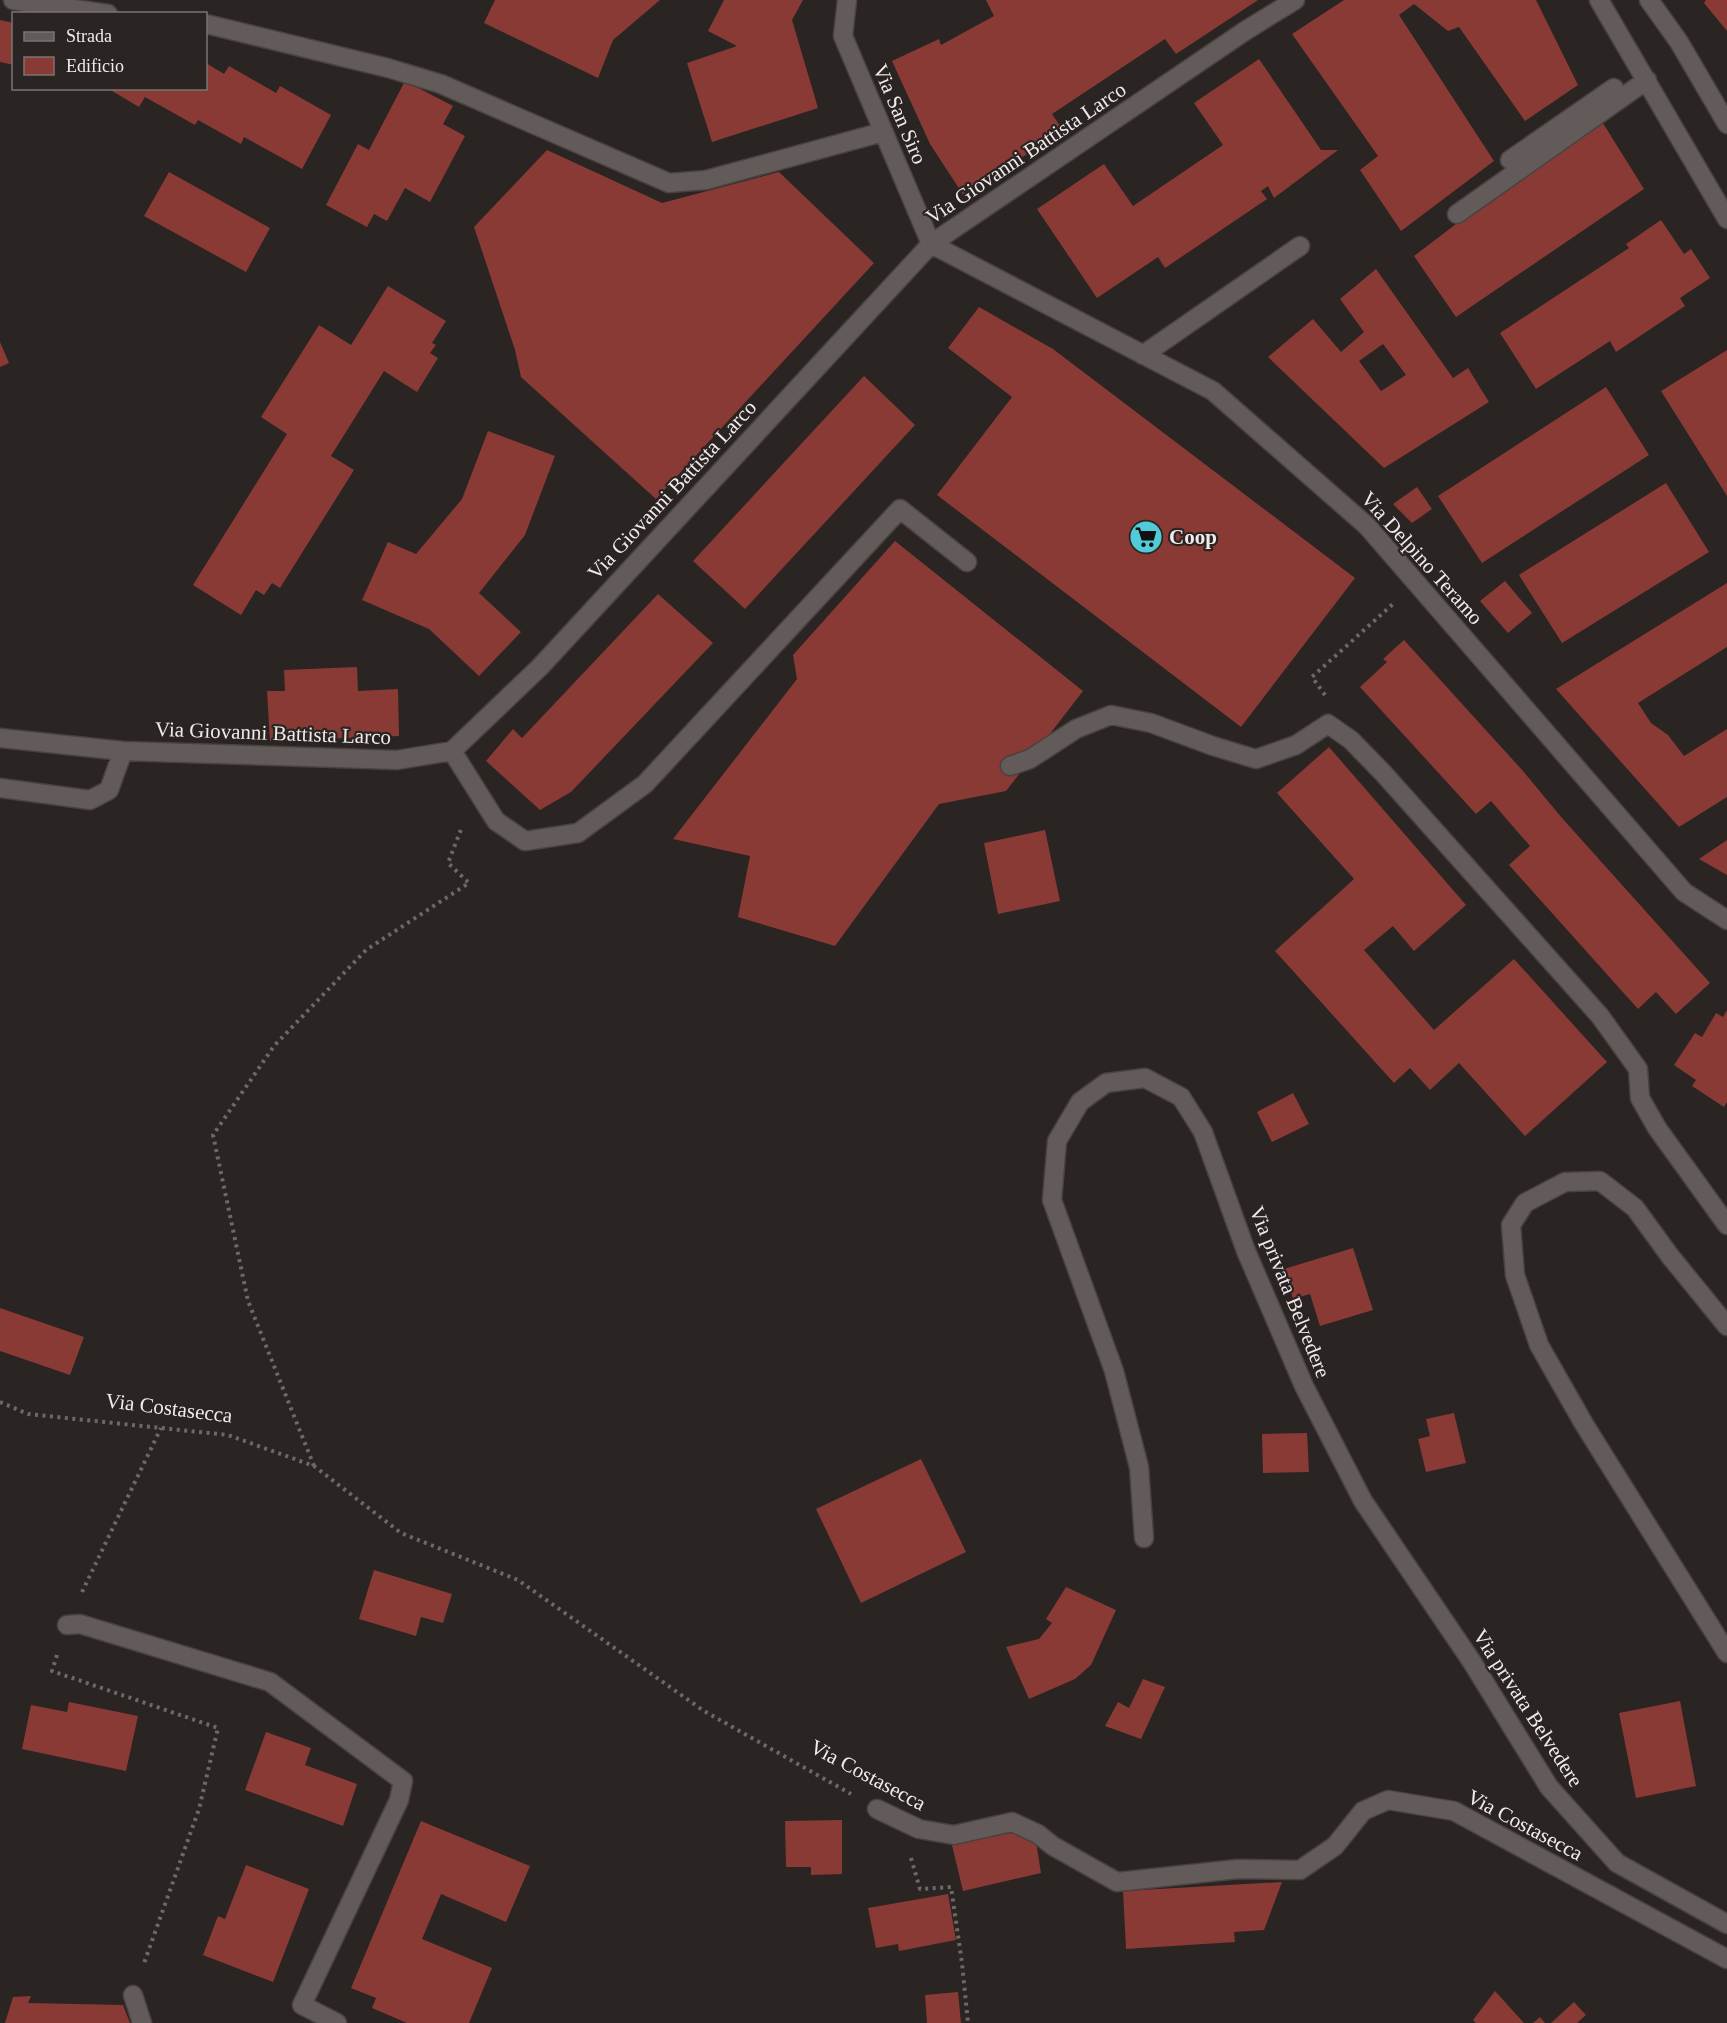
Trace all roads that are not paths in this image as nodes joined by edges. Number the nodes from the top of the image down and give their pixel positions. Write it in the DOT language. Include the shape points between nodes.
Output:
graph roads {
  1 [pos="13,0"];
  2 [pos="847,0"];
  3 [pos="1295,0"];
  4 [pos="1599,0"];
  5 [pos="1649,0"];
  6 [pos="94,12"];
  7 [pos="207,24"];
  8 [pos="1643,75"];
  9 [pos="1727,124"];
  10 [pos="883,132"];
  11 [pos="1510,160"];
  12 [pos="1457,214"];
  13 [pos="1727,219"];
  14 [pos="931,244"];
  15 [pos="1299,246"];
  16 [pos="1143,355"];
  17 [pos="967,562"];
  18 [pos="0,738"];
  19 [pos="123,751"];
  20 [pos="452,751"];
  21 [pos="1010,766"];
  22 [pos="0,788"];
  23 [pos="1727,920"];
  24 [pos="1727,1225"];
  25 [pos="1727,1326"];
  26 [pos="1144,1538"];
  27 [pos="67,1625"];
  28 [pos="1727,1653"];
  29 [pos="877,1809"];
  30 [pos="1727,1924"];
  31 [pos="1727,1959"];
  32 [pos="133,1995"];
  33 [pos="142,2023"];
  34 [pos="337,2023"];
  1 -- 6 [label="street"];
  2 -- 10 [label="street, Via San Siro" via="843,36"];
  3 -- 14 [label="street, Via Giovanni Battista Larco"];
  4 -- 8 [label="street"];
  5 -- 9 [label="street" via="1679,42"];
  7 -- 10 [label="street" via="441,84 669,183 706,180"];
  8 -- 11 [label="street"];
  8 -- 12 [label="street"];
  8 -- 13 [label="street"];
  10 -- 14 [label="street, Via San Siro"];
  14 -- 16 [label="street, Via Delpino Teramo"];
  14 -- 20 [label="street, Via Giovanni Battista Larco" via="540,667"];
  15 -- 16 [label="street"];
  16 -- 23 [label="street, Via Delpino Teramo" via="1213,391 1367,526 1684,892"];
  17 -- 20 [label="street" via="900,509 645,784 578,833 525,841 496,821"];
  18 -- 19 [label="street, Via Giovanni Battista Larco"];
  19 -- 20 [label="street, Via Giovanni Battista Larco" via="397,759"];
  19 -- 22 [label="street" via="109,790 90,801"];
  21 -- 24 [label="street" via="1030,759 1076,729 1111,715 1151,723 1256,759 1296,745 1328,724 1351,740 1384,774 1600,1016 1638,1069 1640,1098 1657,1128"];
  25 -- 28 [label="street" via="1635,1208 1600,1180 1565,1182 1525,1203 1511,1225 1515,1275 1539,1345"];
  26 -- 30 [label="street, Via privata Belvedere" via="1139,1467 1114,1371 1052,1200 1057,1141 1080,1102 1106,1083 1145,1078 1181,1097 1203,1132 1246,1251 1304,1386 1363,1501 1472,1662 1549,1787 1617,1863"];
  27 -- 34 [label="street" via="80,1624 270,1682 403,1781 399,1800 302,2005"];
  29 -- 31 [label="street, Via Costasecca" via="919,1829 954,1834 1012,1822 1117,1882 1238,1869 1300,1870 1335,1846 1363,1811 1388,1800 1454,1811"];
  32 -- 33 [label="street"];
}
